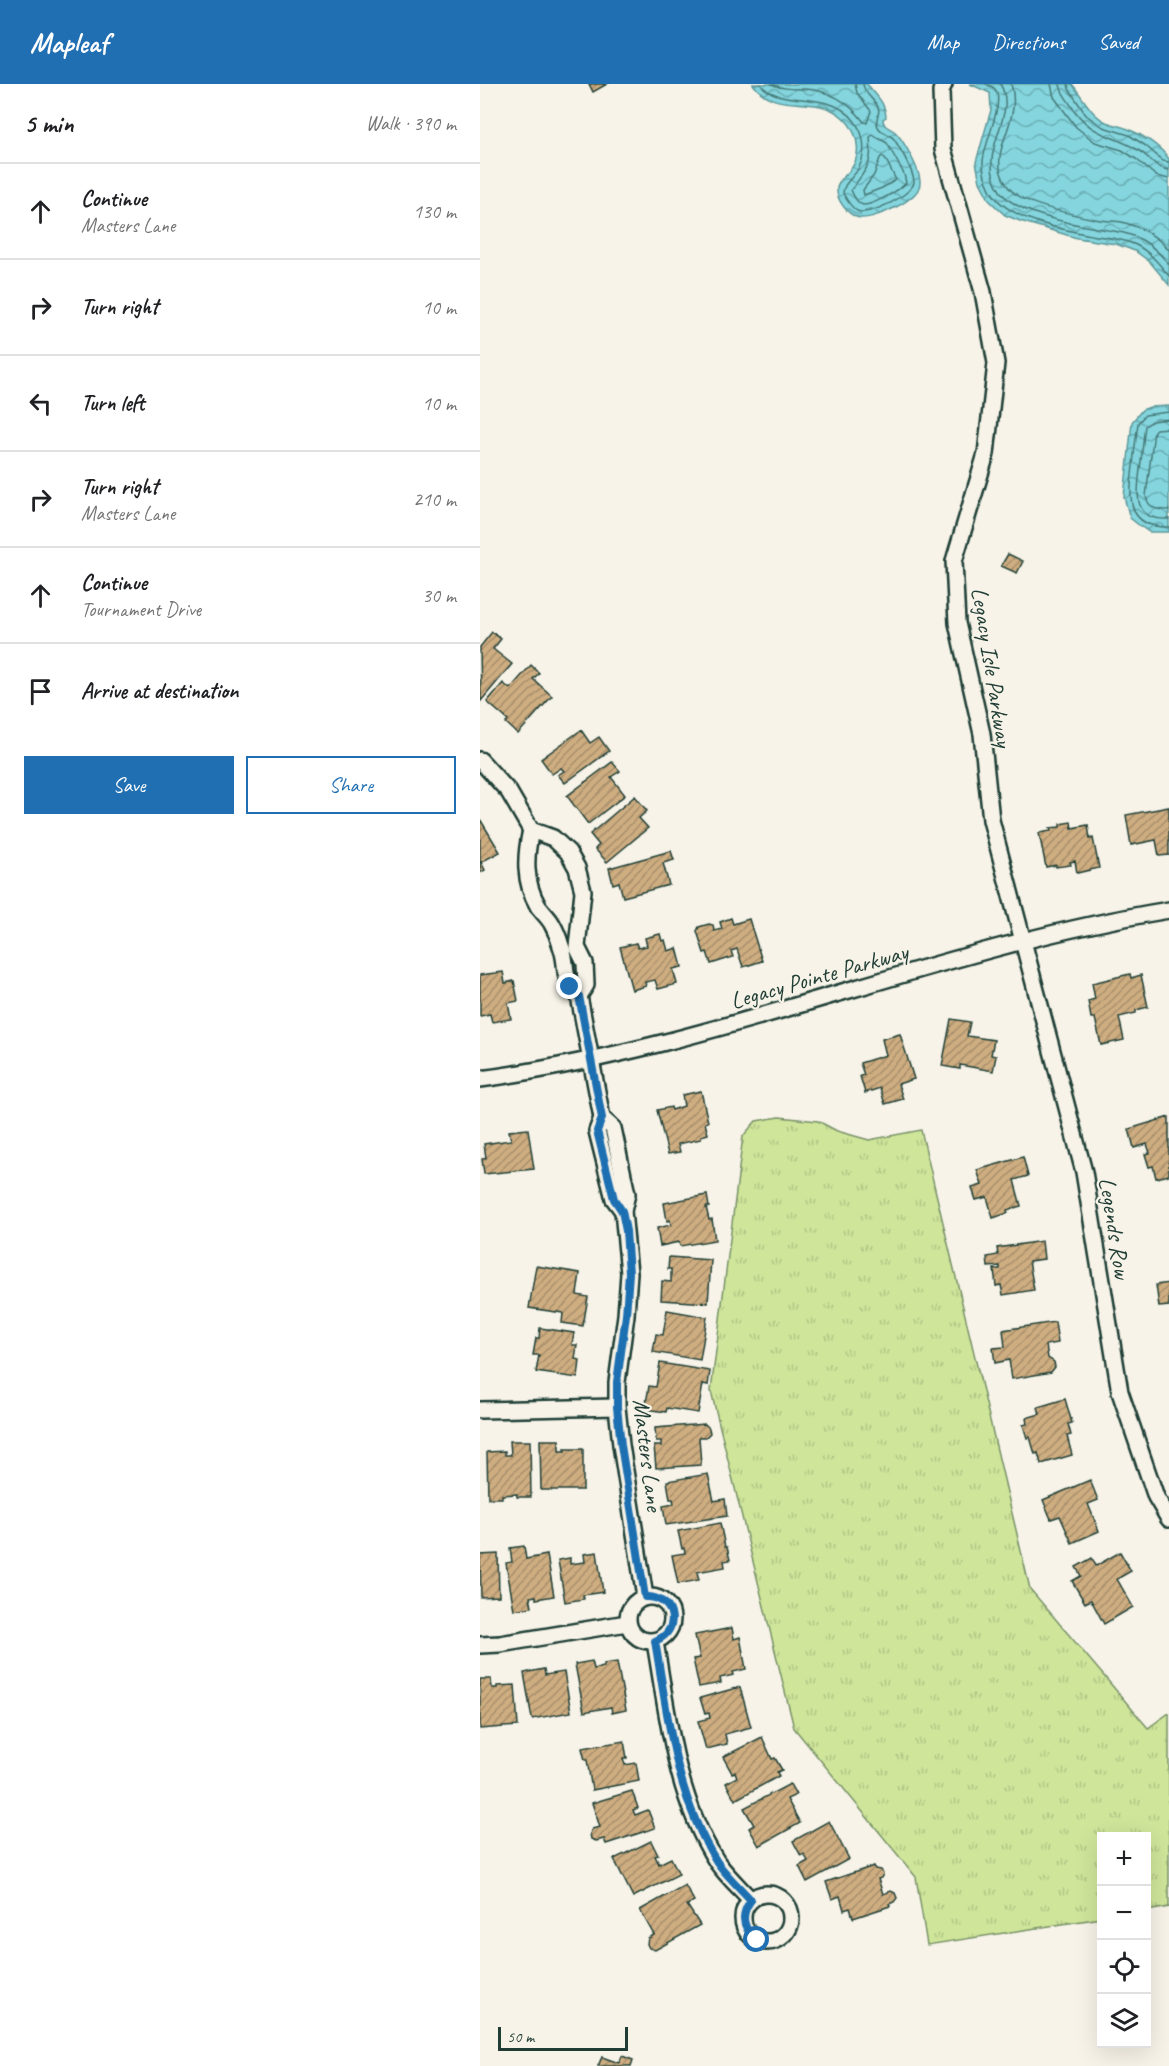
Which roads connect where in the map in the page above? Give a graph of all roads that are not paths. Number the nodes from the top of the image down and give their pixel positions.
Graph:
1 (944, 84) edge
2 (481, 761) edge
3 (531, 830) junction
4 (1169, 910) edge
5 (1024, 942) junction
6 (570, 948) junction
7 (579, 996) junction
8 (591, 1060) junction
9 (480, 1079) edge
10 (617, 1407) junction
11 (480, 1410) edge
12 (1169, 1519) edge
13 (645, 1597) junction
14 (627, 1623) junction
15 (655, 1641) junction
16 (480, 1645) edge
17 (751, 1900) dead end

1 - 5 street, Legacy Isle Parkway
2 - 3 street
3 - 6 street
3 - 6 street
4 - 5 street, Legacy Pointe Parkway
5 - 8 street, Legacy Pointe Parkway
5 - 12 street, Legends Row
6 - 7 street
6 - 7 street
7 - 8 street, Masters Lane
8 - 9 street, Legacy Pointe Parkway
8 - 10 street, Masters Lane
10 - 11 street
10 - 13 street, Masters Lane
13 - 14 street
13 - 15 street
14 - 15 street
14 - 16 street
15 - 17 street

